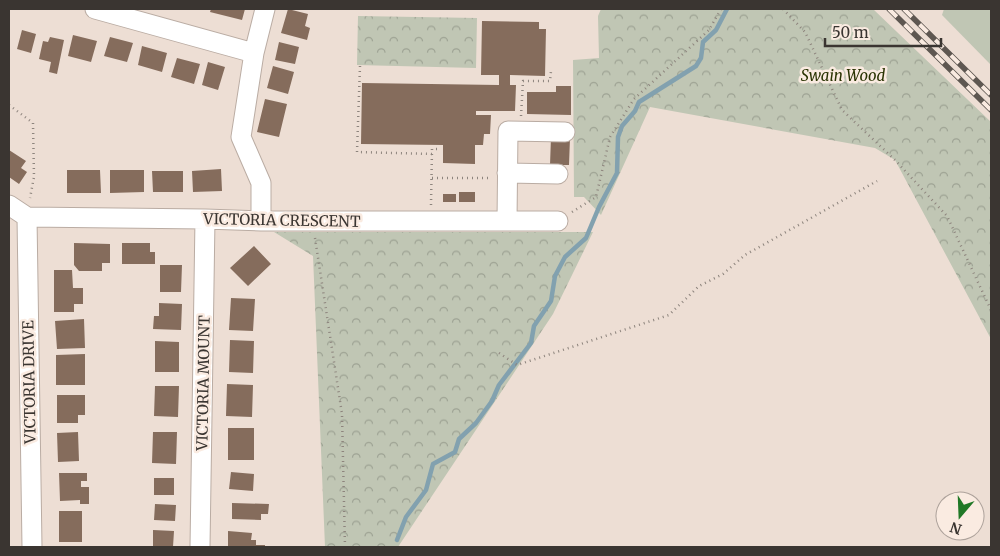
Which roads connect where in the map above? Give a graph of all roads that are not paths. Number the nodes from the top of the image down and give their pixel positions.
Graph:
1 (95, 9) edge
2 (265, 9) edge
3 (254, 53) junction
4 (565, 132) dead end
5 (508, 173) junction
6 (558, 174) dead end
7 (9, 205) edge
8 (27, 217) junction
9 (205, 219) junction
10 (260, 221) junction
11 (507, 221) junction
12 (558, 221) road end
13 (32, 547) edge
14 (200, 547) edge

1 - 3 street
2 - 3 street
3 - 10 street
4 - 5 street
5 - 6 street
5 - 11 street
7 - 8 street
8 - 9 street, VICTORIA CRESCENT
8 - 13 street, VICTORIA DRIVE
9 - 10 street, VICTORIA CRESCENT
9 - 14 street, VICTORIA MOUNT
10 - 11 street, VICTORIA CRESCENT
11 - 12 street, VICTORIA CRESCENT

